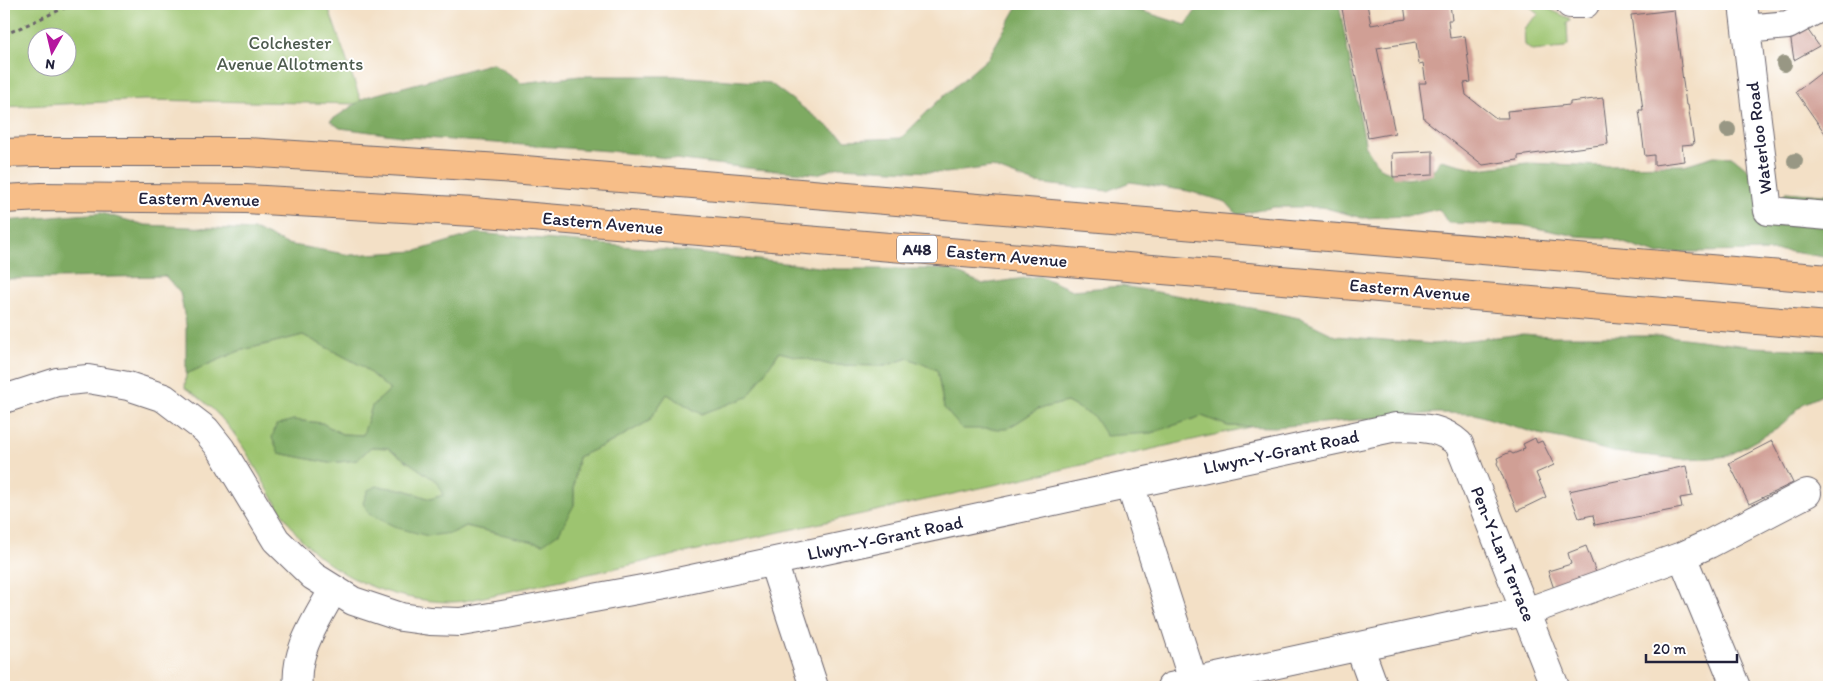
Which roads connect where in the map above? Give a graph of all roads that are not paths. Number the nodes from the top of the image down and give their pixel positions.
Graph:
1 (1570, 4) edge
2 (1585, 4) edge
3 (1827, 4) edge
4 (1745, 16) edge
5 (4, 154) edge
6 (4, 199) edge
7 (1829, 216) edge
8 (1829, 280) edge
9 (1829, 326) edge
10 (4, 399) edge
11 (1439, 431) joint
12 (1130, 484) junction
13 (1807, 493) dead end
14 (1682, 556) junction
15 (773, 562) junction
16 (333, 590) junction
17 (1526, 612) junction
18 (1358, 646) junction
19 (1186, 686) edge
20 (298, 687) edge
21 (814, 687) edge
22 (1374, 687) edge
23 (1555, 687) edge
24 (1736, 687) edge

1 - 2 street
3 - 4 street
4 - 7 street, Waterloo Road
5 - 8 highway
6 - 9 highway, Eastern Avenue / A48
10 - 16 street, Llwyn-Y-Grant Road
11 - 12 street, Llwyn-Y-Grant Road
11 - 17 street, Pen-Y-Lan Terrace
12 - 15 street, Llwyn-Y-Grant Road
12 - 19 street
13 - 14 street
14 - 17 street
14 - 24 street
15 - 16 street, Llwyn-Y-Grant Road
15 - 21 street
16 - 20 street
17 - 18 street
17 - 23 street, Pen-Y-Lan Terrace
18 - 19 street
18 - 22 street

